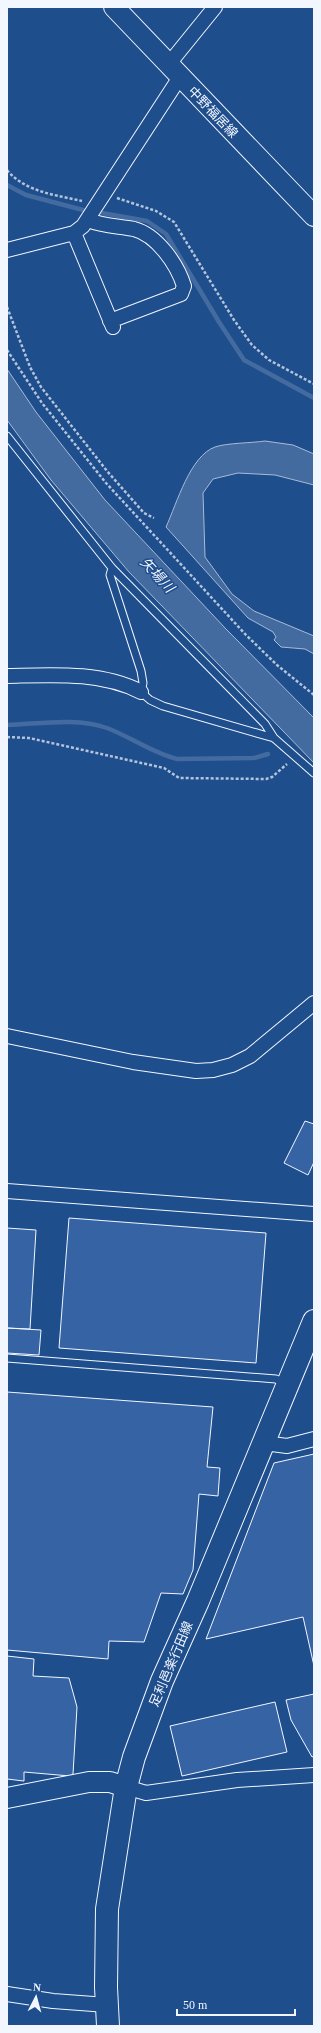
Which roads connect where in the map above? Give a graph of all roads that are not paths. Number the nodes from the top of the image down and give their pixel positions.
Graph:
1 (114, 7) edge
2 (215, 7) edge
3 (174, 71) junction
4 (314, 216) edge
5 (88, 220) junction
6 (74, 234) junction
7 (7, 250) edge
8 (7, 436) edge
9 (112, 568) junction
10 (7, 676) edge
11 (141, 692) junction
12 (274, 738) junction
13 (314, 773) edge
14 (314, 1003) edge
15 (7, 1036) edge
16 (7, 1191) edge
17 (314, 1214) edge
18 (314, 1321) edge
19 (7, 1358) edge
20 (288, 1385) junction
21 (314, 1439) edge
22 (264, 1443) junction
23 (314, 1777) edge
24 (126, 1787) junction
25 (7, 1798) edge
26 (7, 1994) edge
27 (107, 2004) junction
28 (108, 2026) edge

1 - 3 main road, 中野福居線
2 - 3 street
3 - 4 main road, 中野福居線
3 - 5 street
5 - 6 street
5 - 6 street
6 - 7 street
8 - 9 lane
9 - 11 lane
9 - 12 lane
10 - 11 street
11 - 12 lane
12 - 13 lane
14 - 15 street
16 - 17 street
18 - 20 main road, 足利邑楽行田線
19 - 20 lane
20 - 22 main road, 足利邑楽行田線
21 - 22 street
22 - 24 main road, 足利邑楽行田線
23 - 24 street
24 - 25 main road
24 - 27 main road, 足利邑楽行田線
26 - 27 street
27 - 28 main road, 足利邑楽行田線

